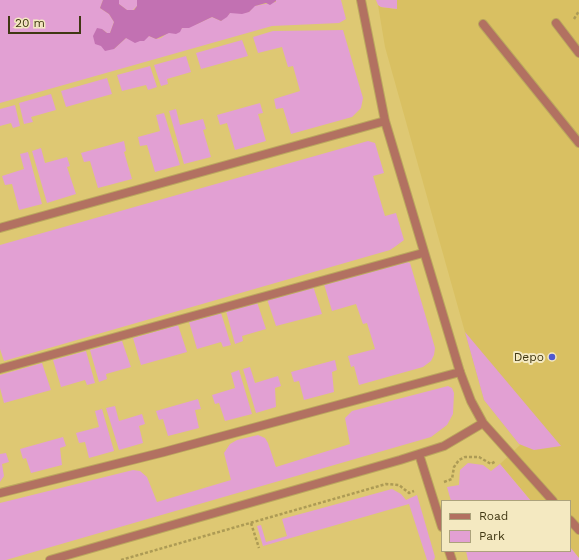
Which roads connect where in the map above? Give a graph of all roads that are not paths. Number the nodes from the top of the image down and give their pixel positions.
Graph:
1 (361, 0) edge
2 (556, 23) dead end
3 (483, 24) dead end
4 (579, 53) edge
5 (385, 121) junction
6 (579, 143) edge
7 (0, 228) edge
8 (423, 253) junction
9 (0, 368) edge
10 (460, 372) junction
11 (483, 423) junction
12 (419, 454) junction
13 (0, 493) edge
14 (552, 500) edge
15 (571, 521) edge
16 (441, 524) edge
17 (579, 530) edge
18 (50, 560) edge

1 - 5 street
2 - 4 street
3 - 6 street
5 - 7 street
5 - 8 street
8 - 9 street
8 - 10 street
10 - 11 street
10 - 13 street
11 - 12 street
11 - 14 street
12 - 16 street
12 - 18 street
15 - 17 street

